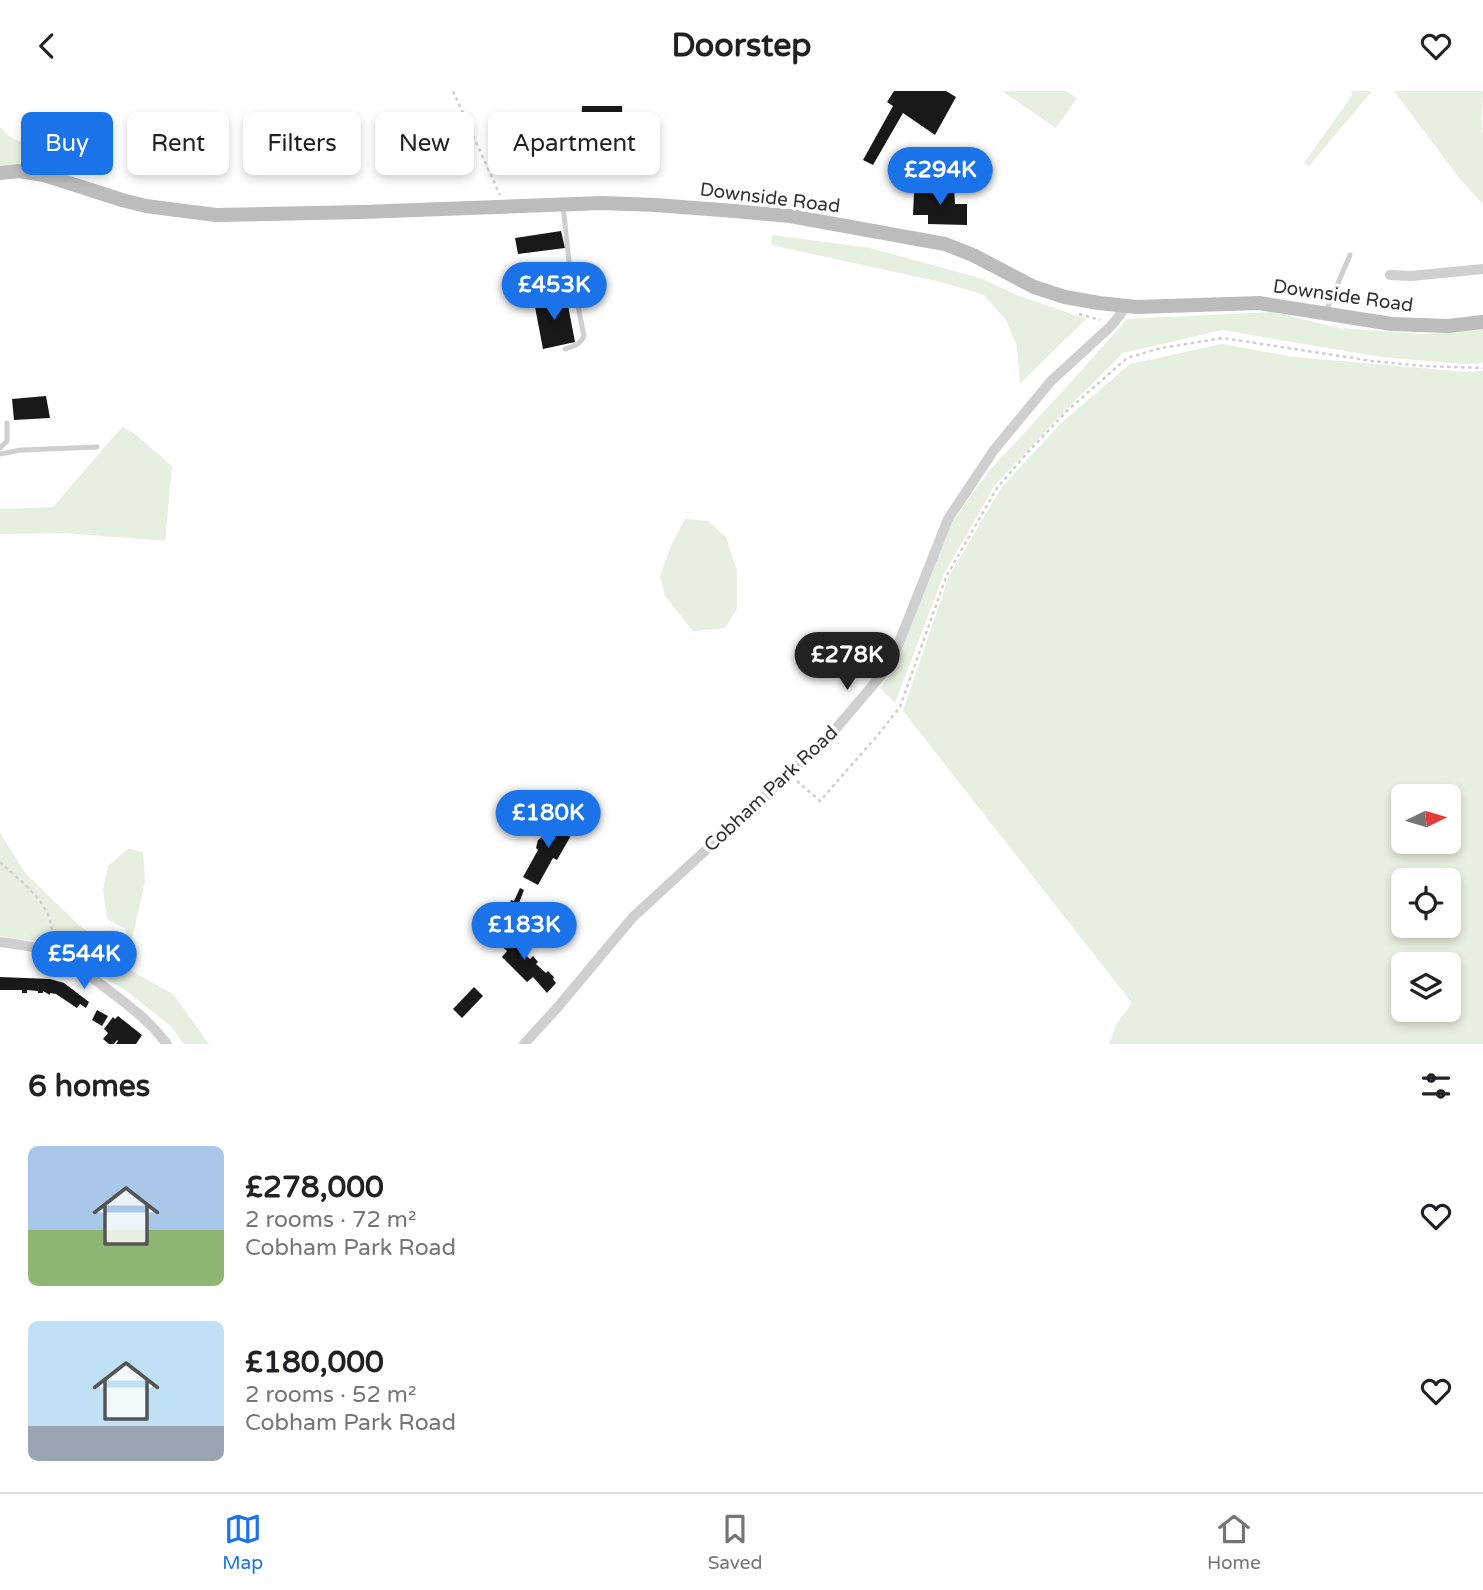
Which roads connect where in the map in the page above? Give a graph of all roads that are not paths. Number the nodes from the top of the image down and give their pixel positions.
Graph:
1 (0, 173) edge
2 (563, 205) junction
3 (1350, 255) dead end
4 (1483, 269) edge
5 (1390, 275) dead end
6 (1125, 307) junction
7 (1325, 314) junction
8 (1483, 322) edge
9 (565, 349) dead end
10 (8, 422) dead end
11 (97, 447) dead end
12 (0, 448) edge
13 (0, 454) edge
14 (0, 942) edge
15 (167, 1044) edge
16 (524, 1044) edge

1 - 2 street, Downside Road
2 - 6 street, Downside Road
2 - 9 lane
3 - 7 lane
4 - 5 street
6 - 7 street, Downside Road
6 - 16 street, Cobham Park Road
7 - 8 street, Downside Road
10 - 12 lane
11 - 13 lane
14 - 15 street

